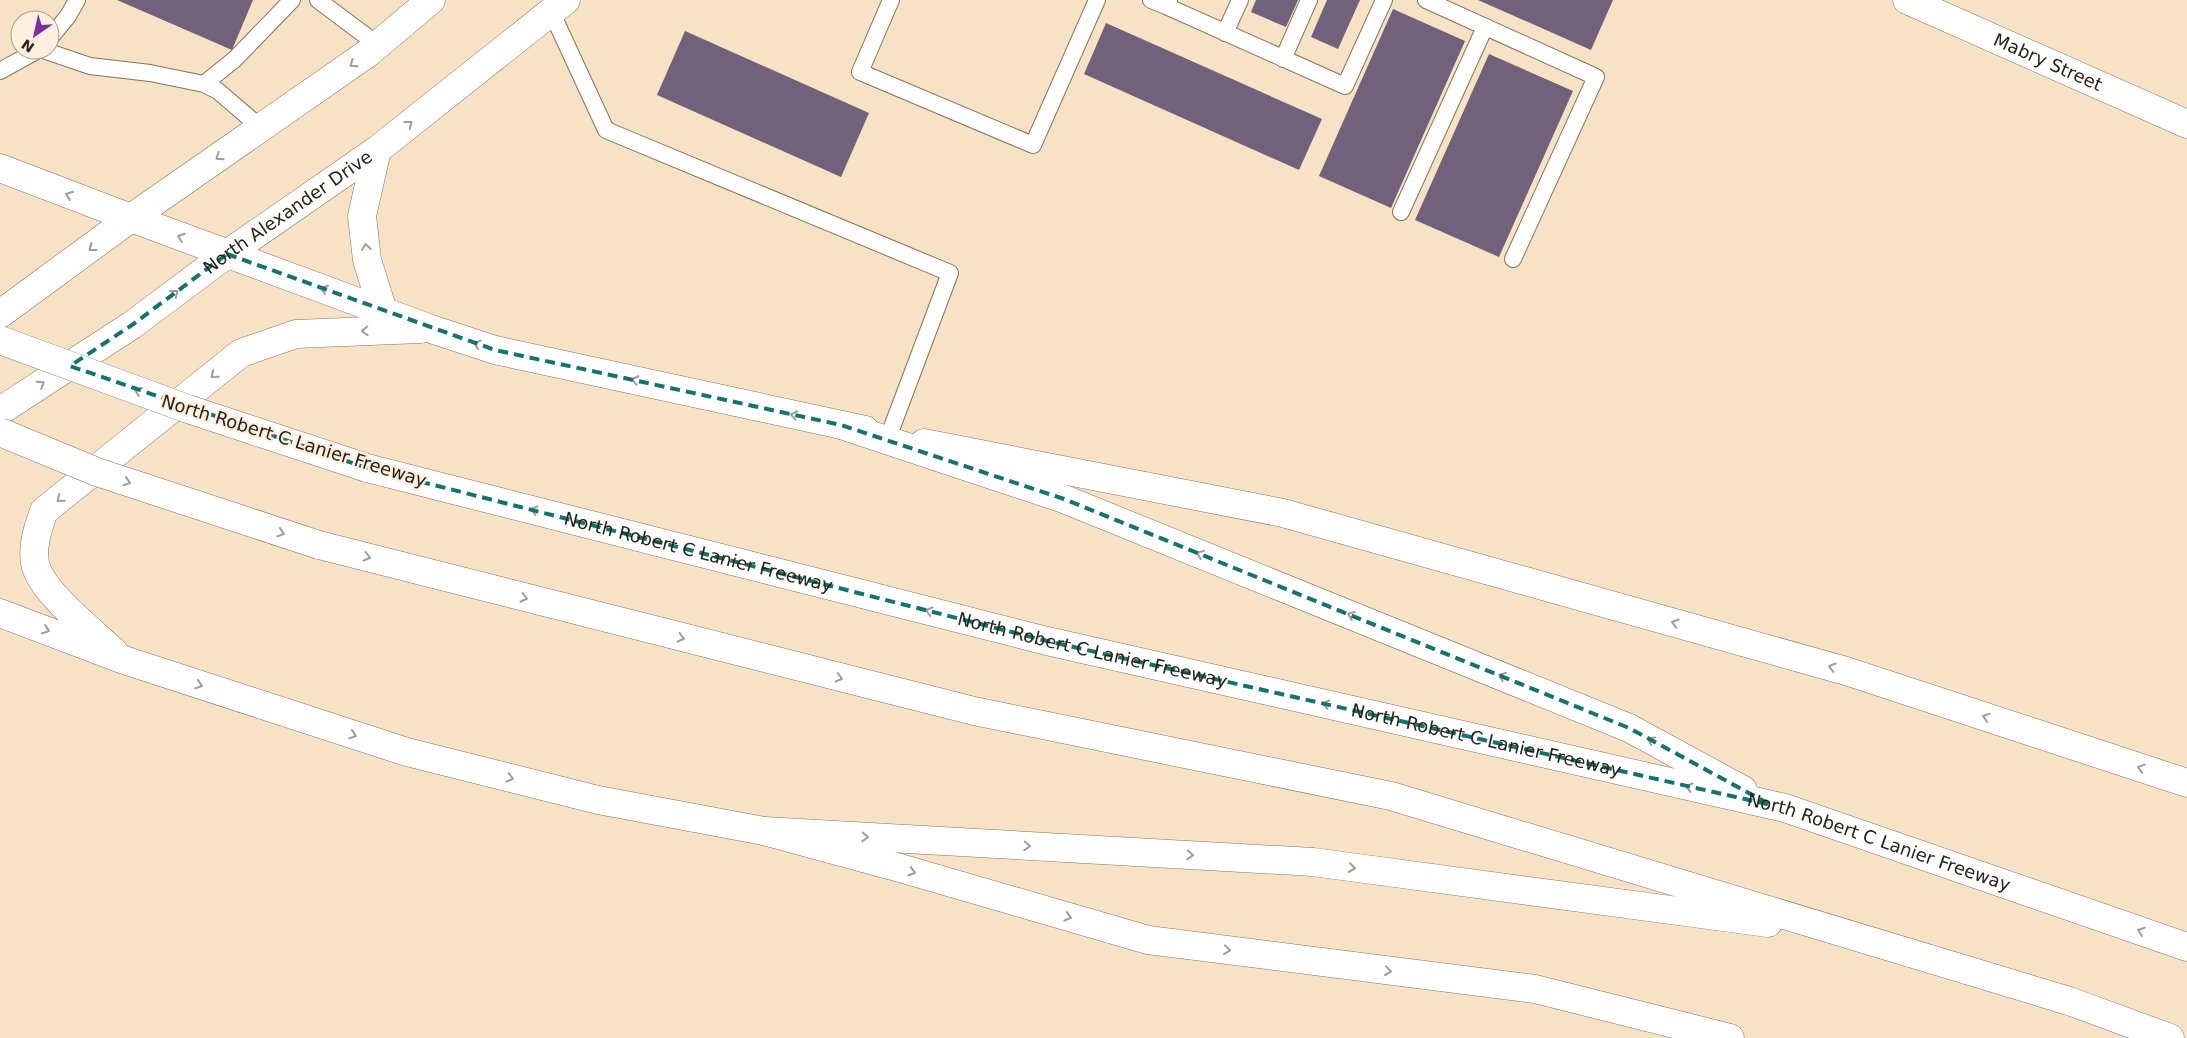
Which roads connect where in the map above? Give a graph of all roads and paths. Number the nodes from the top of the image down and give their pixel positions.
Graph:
1 (77, 0) edge
2 (292, 0) edge
3 (318, 0) edge
4 (431, 0) edge
5 (891, 0) edge
6 (1097, 0) edge
7 (1240, 0) edge
8 (1309, 0) edge
9 (1384, 0) edge
10 (1426, 0) edge
11 (1908, 0) edge
12 (1162, 2) edge
13 (559, 6) edge
14 (60, 26) edge
15 (1485, 27) junction
16 (1226, 33) junction
17 (378, 44) junction
18 (60, 56) edge
19 (1283, 59) junction
20 (20, 60) edge
21 (0, 71) edge
22 (204, 84) junction
23 (2187, 124) edge
24 (261, 128) junction
25 (376, 150) junction
26 (0, 168) edge
27 (1401, 212) dead end
28 (131, 218) junction
29 (227, 254) junction
30 (1513, 259) dead end
31 (383, 311) junction
32 (0, 314) edge
33 (431, 329) junction
34 (0, 340) edge
35 (0, 411) edge
36 (842, 425) junction
37 (0, 432) edge
38 (889, 435) junction
39 (0, 613) edge
40 (121, 659) junction
41 (2187, 783) edge
42 (1771, 805) junction
43 (764, 831) junction
44 (1852, 935) junction
45 (2187, 947) edge
46 (1730, 1038) edge
47 (2170, 1038) edge

1 - 14 lane
2 - 22 lane
3 - 17 lane
4 - 17 main road
5 - 6 lane
7 - 16 lane
8 - 19 lane
9 - 19 lane
10 - 15 lane
11 - 23 main road, Mabry Street
12 - 16 lane
25 -> 13 main road, North Alexander Drive
13 - 38 lane
15 - 27 lane
15 - 30 lane
16 - 19 lane
17 -> 24 main road
18 - 22 lane
20 - 21 lane
22 - 24 lane
24 -> 28 main road
25 - 29 main road, North Alexander Drive
31 -> 25 main road
28 -> 26 main road
29 -> 28 main road
28 -> 32 main road
31 -> 29 main road
35 -> 29 main road, North Alexander Drive
31 - 33 main road
36 -> 33 main road
33 -> 40 main road
42 -> 34 main road, North Robert C Lanier Freeway, bridge
36 - 38 main road
42 -> 36 main road
37 -> 44 main road, bridge
41 -> 38 main road
39 -> 40 main road
40 -> 43 main road
45 -> 42 main road, North Robert C Lanier Freeway
43 -> 44 main road
43 -> 46 main road
44 - 47 main road

